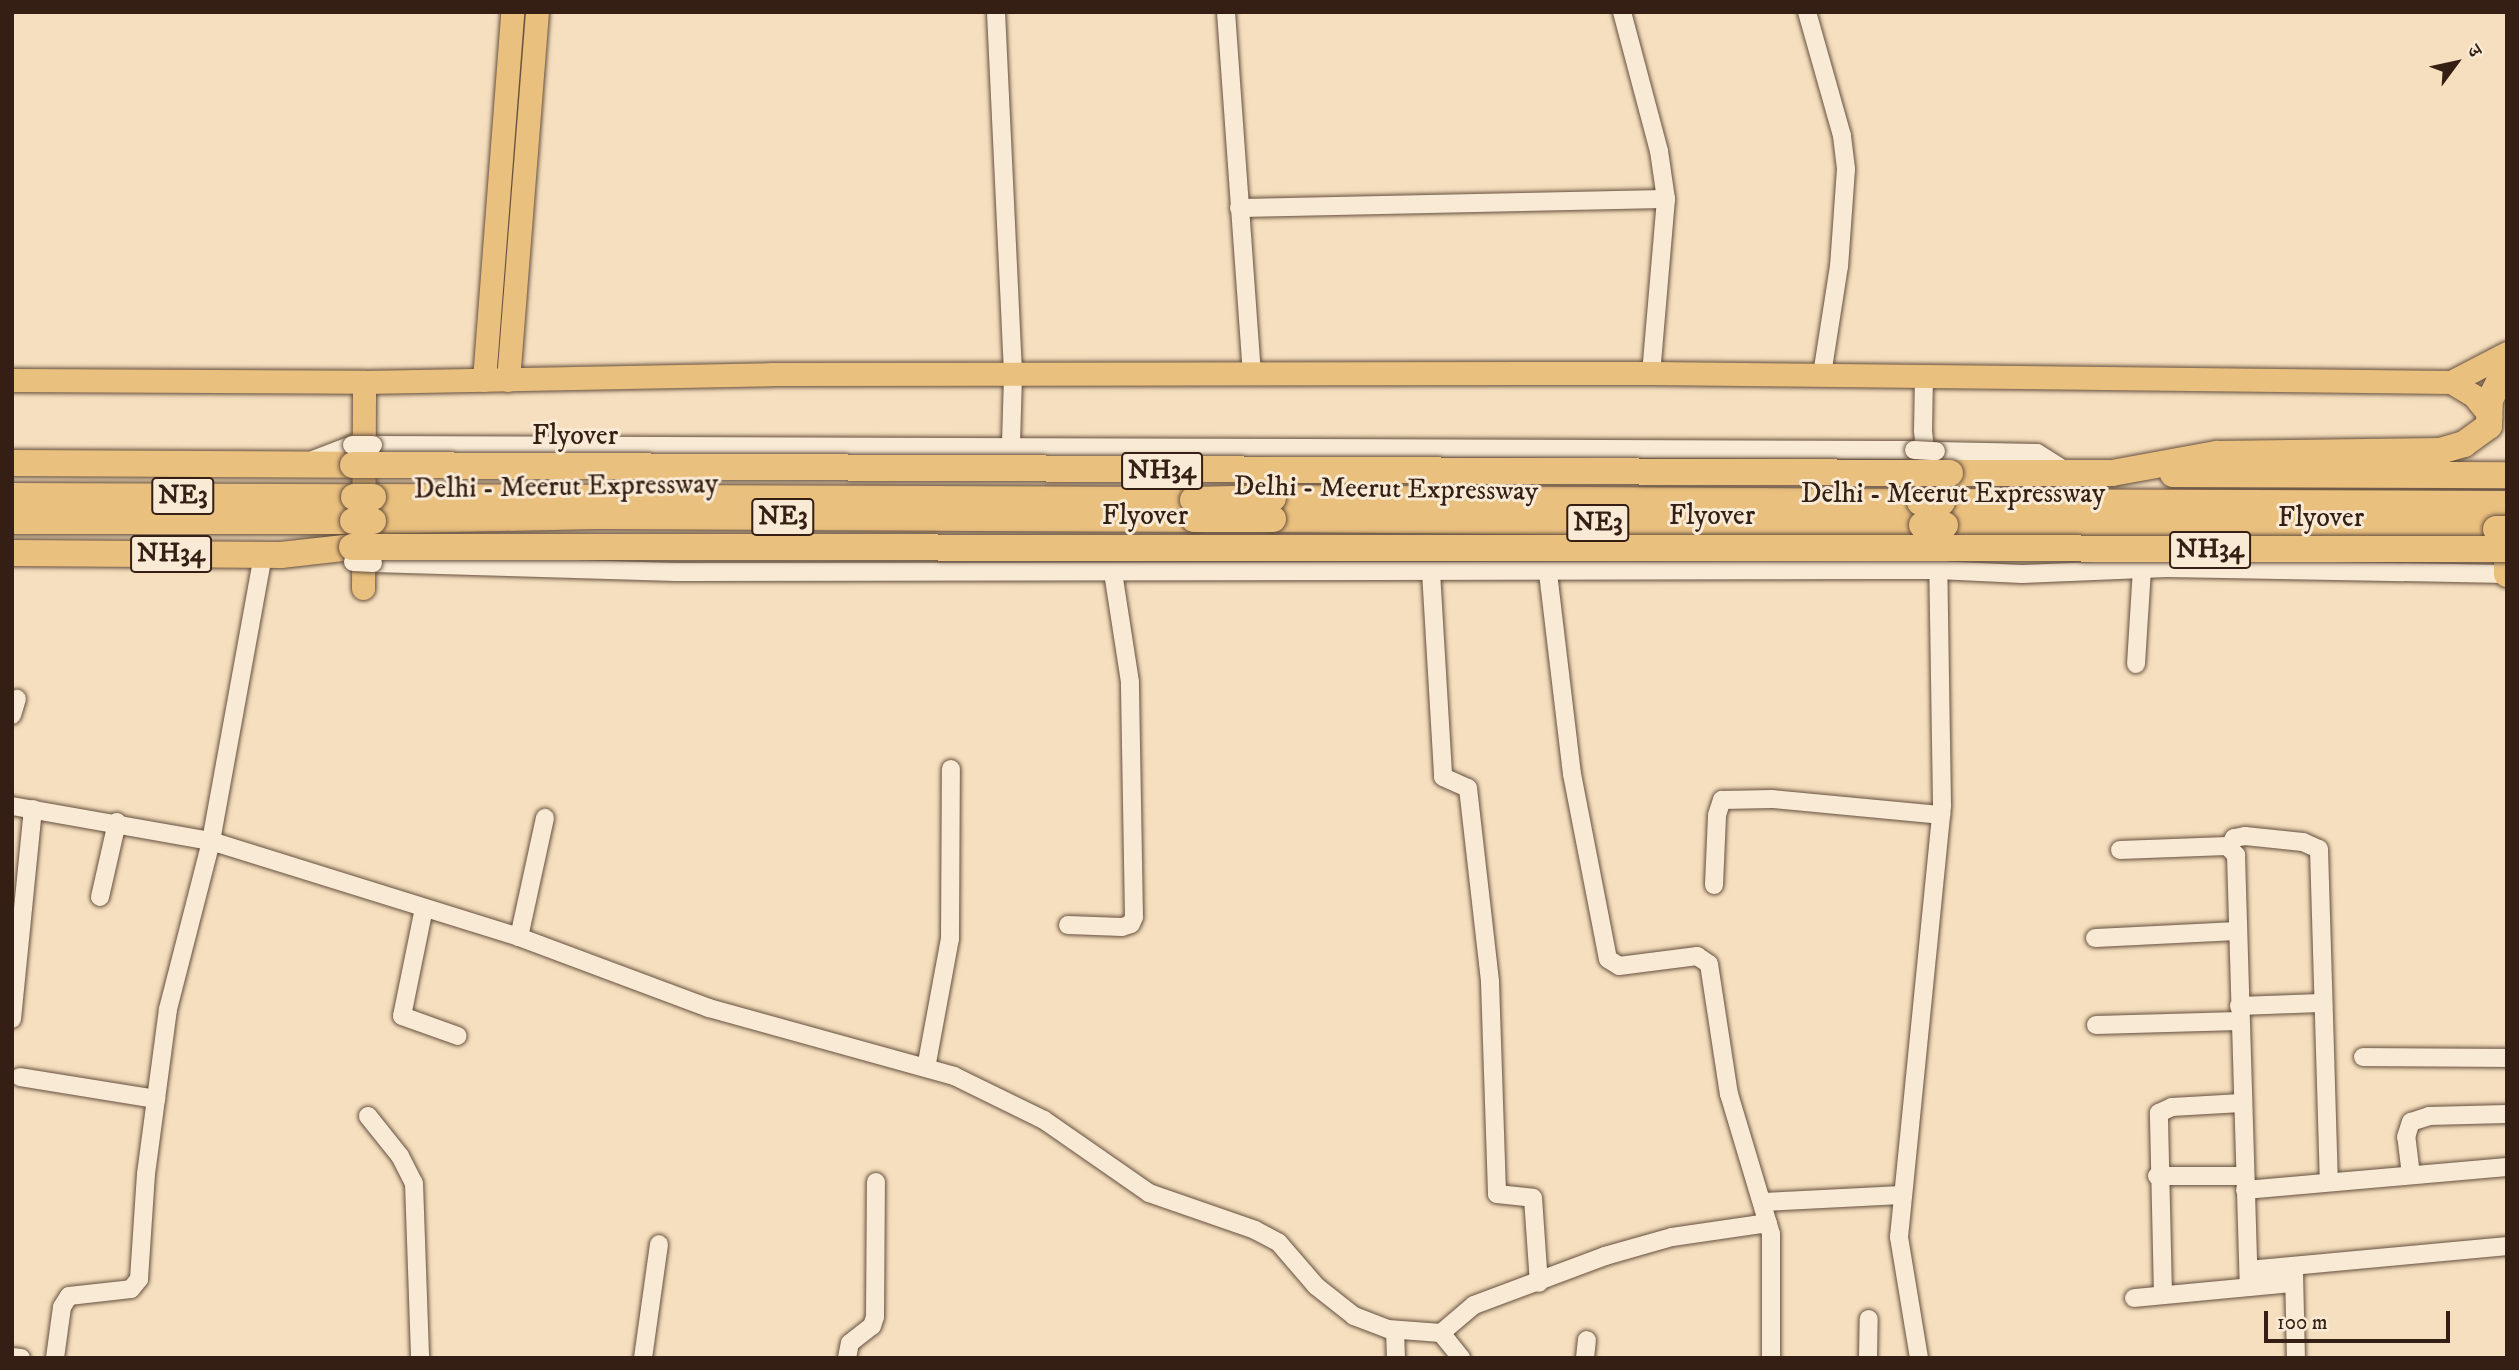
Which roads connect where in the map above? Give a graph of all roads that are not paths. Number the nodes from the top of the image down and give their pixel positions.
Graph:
1 (512, 12) edge
2 (537, 12) edge
3 (996, 12) edge
4 (1226, 12) edge
5 (1622, 12) edge
6 (1807, 12) edge
7 (1667, 199) junction
8 (1239, 208) junction
9 (2507, 353) edge
10 (2507, 365) edge
11 (1651, 373) junction
12 (1252, 375) junction
13 (1924, 375) junction
14 (1013, 376) junction
15 (1822, 376) junction
16 (12, 380) edge
17 (484, 380) junction
18 (508, 380) junction
19 (364, 382) junction
20 (2451, 382) junction
21 (2489, 421) junction
22 (1011, 445) junction
23 (1212, 446) junction
24 (1251, 446) junction
25 (353, 455) junction
26 (1943, 462) junction
27 (12, 463) edge
28 (2112, 473) junction
29 (2507, 475) edge
30 (12, 496) edge
31 (363, 509) junction
32 (12, 522) edge
33 (2503, 522) edge
34 (344, 552) junction
35 (12, 553) edge
36 (263, 555) junction
37 (2142, 569) junction
38 (1938, 570) junction
39 (1114, 572) junction
40 (1250, 572) junction
41 (1431, 572) junction
42 (1213, 573) junction
43 (1548, 573) junction
44 (2507, 574) edge
45 (363, 588) dead end
46 (2136, 664) dead end
47 (951, 769) dead end
48 (12, 806) edge
49 (33, 809) junction
50 (1941, 814) junction
51 (545, 818) dead end
52 (117, 822) junction
53 (211, 841) junction
54 (2230, 846) junction
55 (2120, 850) dead end
56 (1714, 885) dead end
57 (100, 897) dead end
58 (424, 908) junction
59 (1068, 925) dead end
60 (2238, 931) junction
61 (519, 937) junction
62 (2095, 939) dead end
63 (2321, 1003) junction
64 (2239, 1014) junction
65 (12, 1019) edge
66 (2096, 1025) dead end
67 (458, 1036) dead end
68 (2363, 1057) dead end
69 (2507, 1059) edge
70 (926, 1068) junction
71 (20, 1077) dead end
72 (156, 1099) junction
73 (2241, 1104) junction
74 (2507, 1114) edge
75 (368, 1116) dead end
76 (2507, 1167) edge
77 (2411, 1175) junction
78 (2157, 1176) junction
79 (2329, 1181) junction
80 (876, 1182) dead end
81 (2244, 1183) junction
82 (1902, 1195) junction
83 (1763, 1202) junction
84 (1768, 1223) junction
85 (659, 1244) dead end
86 (2507, 1246) edge
87 (2293, 1276) junction
88 (2249, 1279) junction
89 (1539, 1283) junction
90 (2163, 1295) junction
91 (2134, 1298) dead end
92 (1869, 1319) dead end
93 (1395, 1330) junction
94 (1441, 1333) junction
95 (12, 1357) edge
96 (21, 1358) edge
97 (55, 1358) edge
98 (420, 1358) edge
99 (643, 1358) edge
100 (847, 1358) edge
101 (1396, 1358) edge
102 (1461, 1358) edge
103 (1771, 1358) edge
104 (1868, 1358) edge
105 (1919, 1358) edge
106 (2296, 1358) edge

1 - 17 main road
2 - 18 main road
3 - 14 street
4 - 8 street
5 - 7 street
6 - 15 street
7 - 8 street
7 - 11 street
8 - 12 street
9 - 20 main road
10 - 21 highway
11 - 12 main road
11 - 15 main road
12 - 14 main road
13 - 15 main road
13 - 20 main road
13 - 38 street
14 - 18 main road
14 - 22 street
16 - 19 main road
17 - 18 main road
17 - 19 main road
19 - 45 main road
20 - 21 main road
21 - 28 highway, NH34
22 - 23 street
22 - 25 street, bridge
23 - 24 street
23 - 42 street
24 - 26 street, bridge
24 - 40 street
25 - 26 highway, Flyover / NH34, bridge
25 - 27 highway, Flyover / NH34
26 - 28 highway, Flyover / NH34
28 - 29 highway, Flyover / NH34
30 - 31 highway, Delhi - Meerut Expressway / NE3
31 - 32 highway, Delhi - Meerut Expressway / NE3
31 - 33 highway, Delhi - Meerut Expressway / NE3, bridge
33 - 34 highway, Flyover / NH34, bridge
33 - 44 highway
34 - 36 highway, NH34
34 - 39 street, bridge
35 - 36 highway, NH34
36 - 53 street
37 - 38 street
37 - 44 street
37 - 46 street
38 - 43 street
38 - 50 street
39 - 42 street
39 - 59 street
40 - 41 street
40 - 42 street
41 - 43 street
41 - 89 street
43 - 83 street
47 - 70 street
48 - 49 street
49 - 52 street
49 - 65 street
50 - 56 street
50 - 82 street
51 - 61 street
52 - 53 street
52 - 57 street
53 - 58 street
53 - 72 street
54 - 55 street
54 - 60 street
54 - 63 street
58 - 61 street
58 - 67 street
60 - 62 street
60 - 64 street
61 - 70 street
63 - 64 street
63 - 79 street
64 - 66 street
64 - 73 street
68 - 69 street
70 - 93 street
71 - 72 street
72 - 97 street
73 - 78 street
73 - 81 street
74 - 77 street
75 - 98 street
76 - 77 street
77 - 79 street
78 - 81 street
78 - 90 street
79 - 81 street
80 - 100 street
81 - 88 street
82 - 83 street
82 - 105 street
83 - 84 street
84 - 89 street
84 - 103 street
85 - 99 street
86 - 87 street
87 - 88 street
87 - 106 street
88 - 90 street
89 - 94 street
90 - 91 street
92 - 104 street
93 - 94 street
93 - 101 street
94 - 102 street
95 - 96 street

